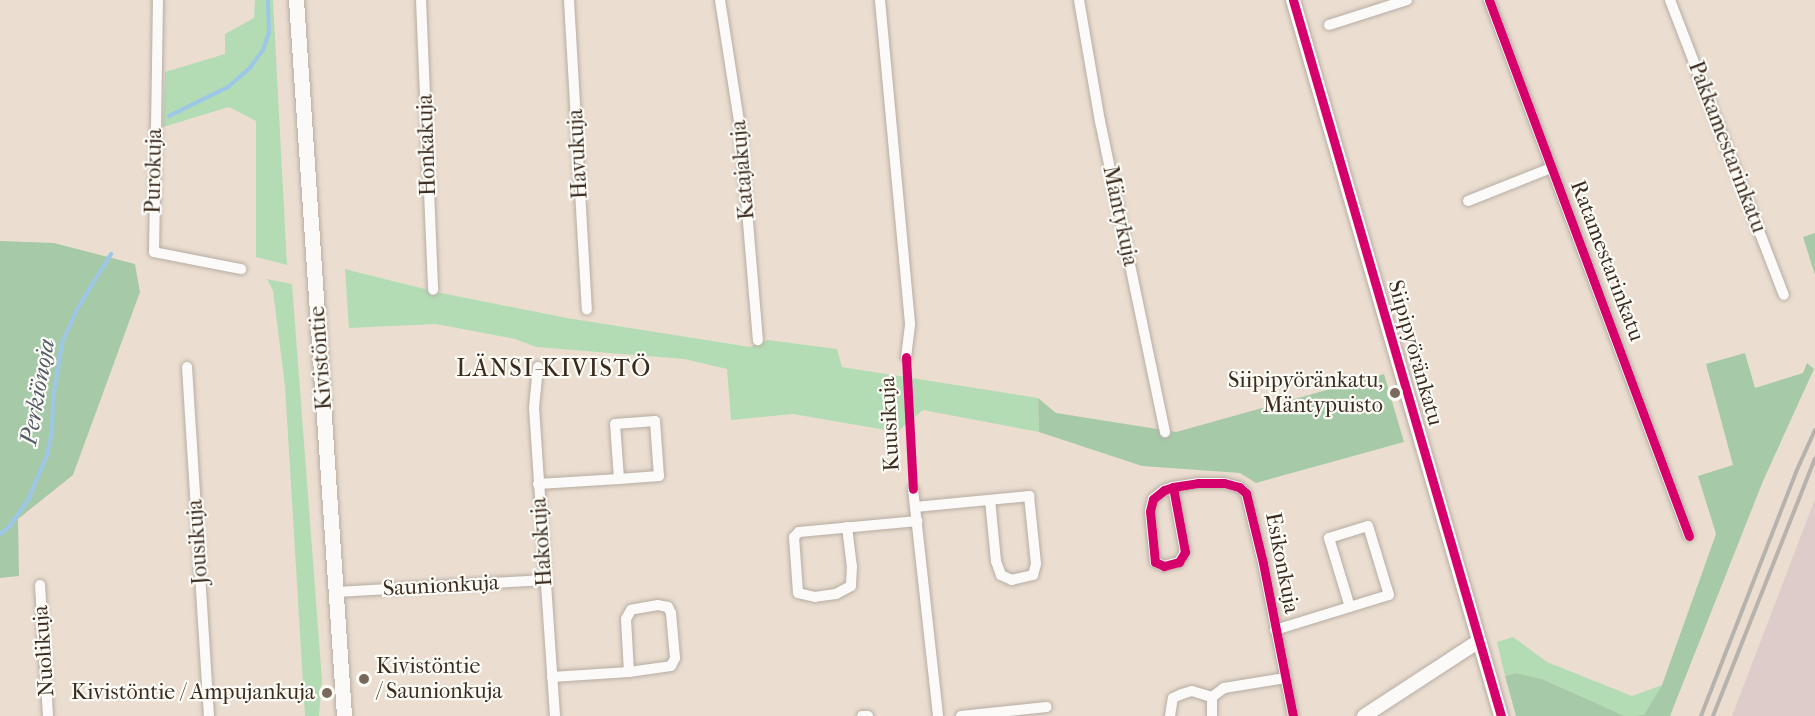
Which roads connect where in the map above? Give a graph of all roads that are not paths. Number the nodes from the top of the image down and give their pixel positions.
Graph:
1 (158, 0) edge
2 (296, 0) edge
3 (421, 0) edge
4 (569, 0) edge
5 (720, 0) edge
6 (880, 0) edge
7 (1078, 0) edge
8 (1293, 0) edge
9 (1407, 0) edge
10 (1489, 0) edge
11 (1670, 0) edge
12 (1329, 25) dead end
13 (1551, 168) junction
14 (1468, 201) dead end
15 (241, 269) dead end
16 (433, 290) dead end
17 (1784, 294) dead end
18 (587, 309) dead end
19 (758, 340) dead end
20 (906, 357) dead end
21 (187, 367) dead end
22 (538, 367) dead end
23 (1165, 432) dead end
24 (619, 479) junction
25 (538, 484) junction
26 (1173, 487) junction
27 (914, 489) dead end
28 (990, 500) junction
29 (915, 507) junction
30 (917, 521) junction
31 (847, 527) junction
32 (1689, 536) dead end
33 (545, 580) junction
34 (40, 585) dead end
35 (337, 592) junction
36 (1350, 607) junction
37 (1275, 630) junction
38 (1479, 641) junction
39 (629, 672) junction
40 (552, 676) junction
41 (1285, 678) junction
42 (1212, 697) junction
43 (1047, 707) dead end
44 (48, 716) edge
45 (209, 716) edge
46 (344, 716) edge
47 (555, 716) edge
48 (862, 716) edge
49 (868, 716) edge
50 (938, 716) edge
51 (961, 716) edge
52 (1170, 716) edge
53 (1212, 716) edge
54 (1293, 716) edge
55 (1364, 716) edge
56 (1501, 716) edge

1 - 15 street, Purokuja
2 - 35 main road, Kivistöntie
3 - 16 street, Honkakuja
4 - 18 street, Havukuja
5 - 19 street, Katajakuja
6 - 20 street, Kuusikuja
7 - 23 street, Mäntykuja
8 - 38 street, Siipipyöränkatu
9 - 12 street
10 - 13 street, Ratamestarinkatu
11 - 17 street, Pakkamestarinkatu
13 - 14 street
13 - 32 street, Ratamestarinkatu
21 - 45 street, Jousikuja
22 - 25 street, Hakokuja
24 - 24 street
24 - 25 street
25 - 33 street, Hakokuja
26 - 26 street
26 - 37 street, Esikonkuja
27 - 29 street, Kuusikuja
28 - 28 street
28 - 29 street
29 - 30 street, Kuusikuja
30 - 31 street
30 - 50 street, Kuusikuja
31 - 31 street
33 - 35 street, Saunionkuja
33 - 40 street, Hakokuja
34 - 44 street, Nuolikuja
35 - 46 main road, Kivistöntie
36 - 36 street
36 - 37 street
37 - 41 street, Esikonkuja
38 - 55 street
38 - 56 street, Siipipyöränkatu
39 - 39 street
39 - 40 street
40 - 47 street, Hakokuja
41 - 42 street
41 - 54 street, Esikonkuja
42 - 52 street
42 - 53 street
43 - 51 street
48 - 49 street

